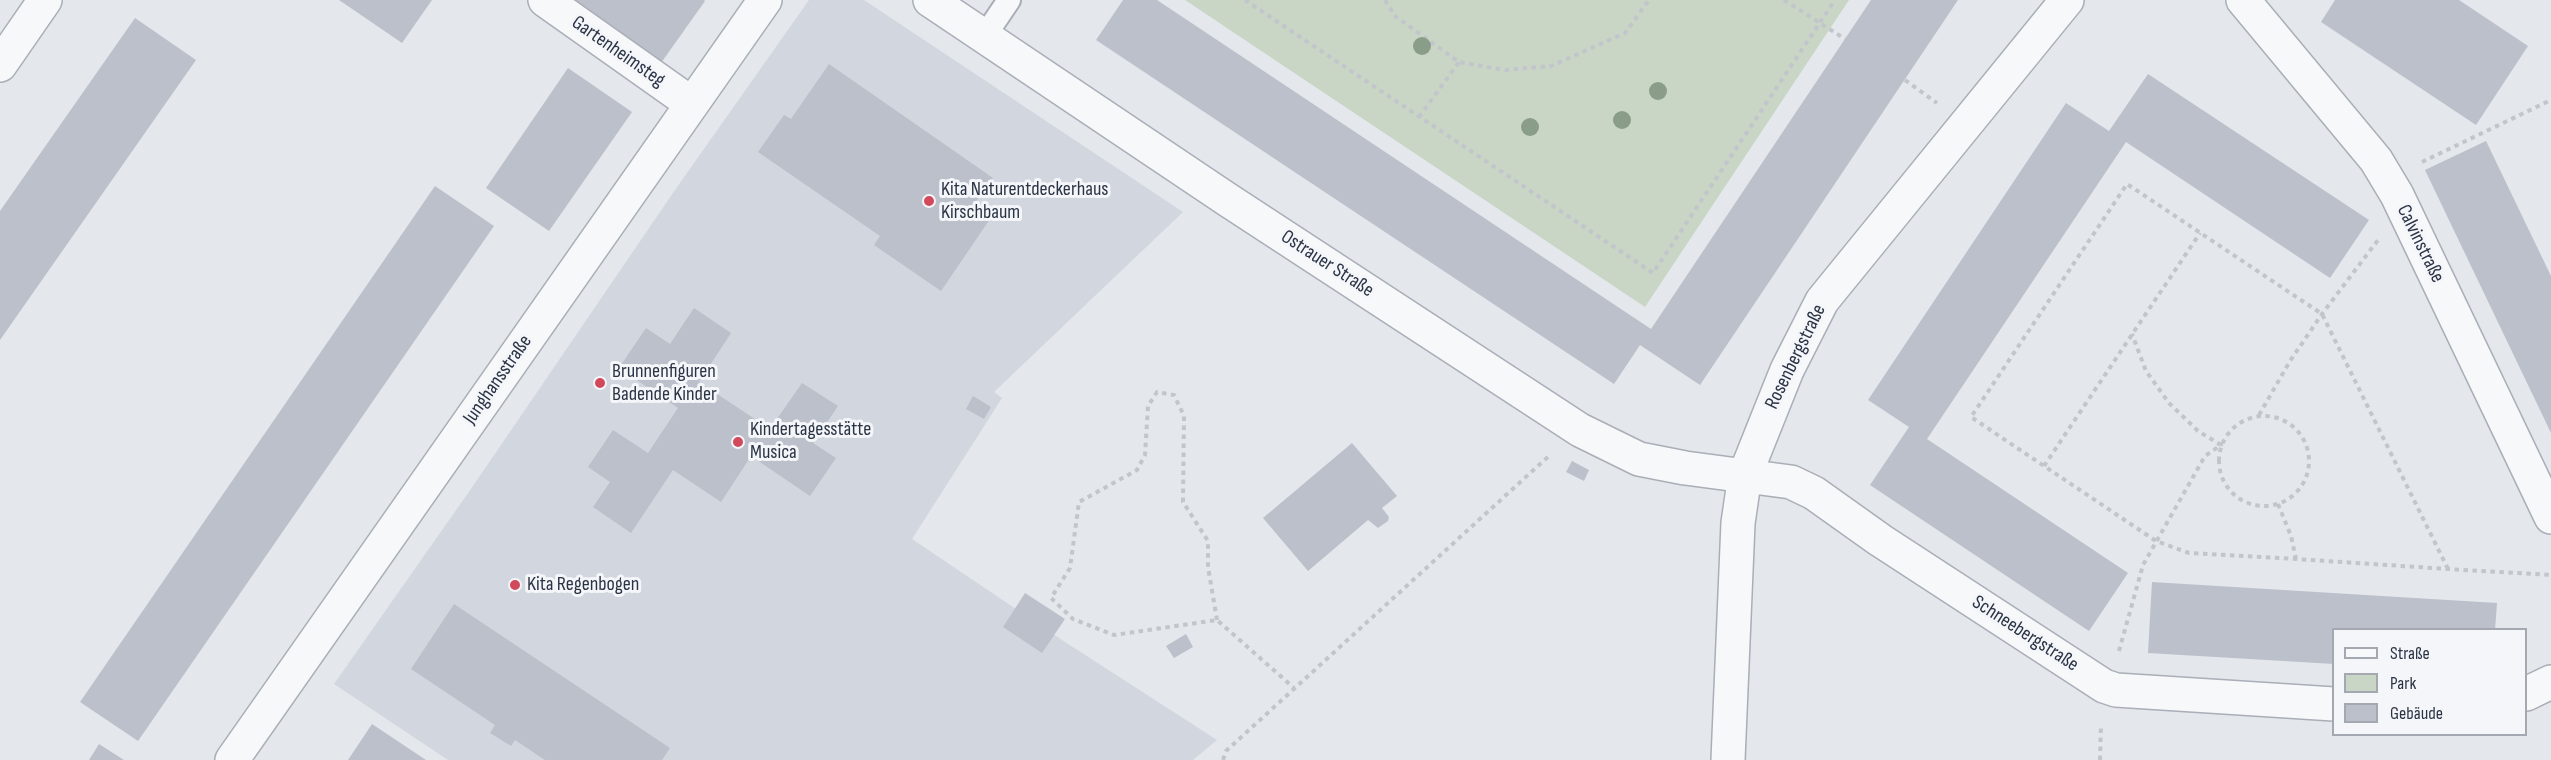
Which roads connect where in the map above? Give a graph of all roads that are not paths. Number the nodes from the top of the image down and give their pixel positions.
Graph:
1 (45, 0) edge
2 (545, 0) edge
3 (765, 0) edge
4 (930, 0) edge
5 (1009, 0) edge
6 (2067, 0) edge
7 (2243, 0) edge
8 (984, 37) junction
9 (0, 65) edge
10 (692, 104) junction
11 (1745, 475) junction
12 (2551, 517) edge
13 (2551, 682) edge
14 (2527, 694) edge
15 (2332, 704) edge
16 (232, 760) edge
17 (1728, 760) edge

1 - 9 street
2 - 10 street, Gartenheimsteg
3 - 10 street, Junghansstraße
4 - 8 street, Ostrauer Straße
5 - 8 lane
6 - 11 street, Rosenbergstraße
7 - 12 street, Calvinstraße
8 - 11 street, Ostrauer Straße
10 - 16 street, Junghansstraße
11 - 15 street, Schneebergstraße
11 - 17 street, Rosenbergstraße
13 - 14 street

